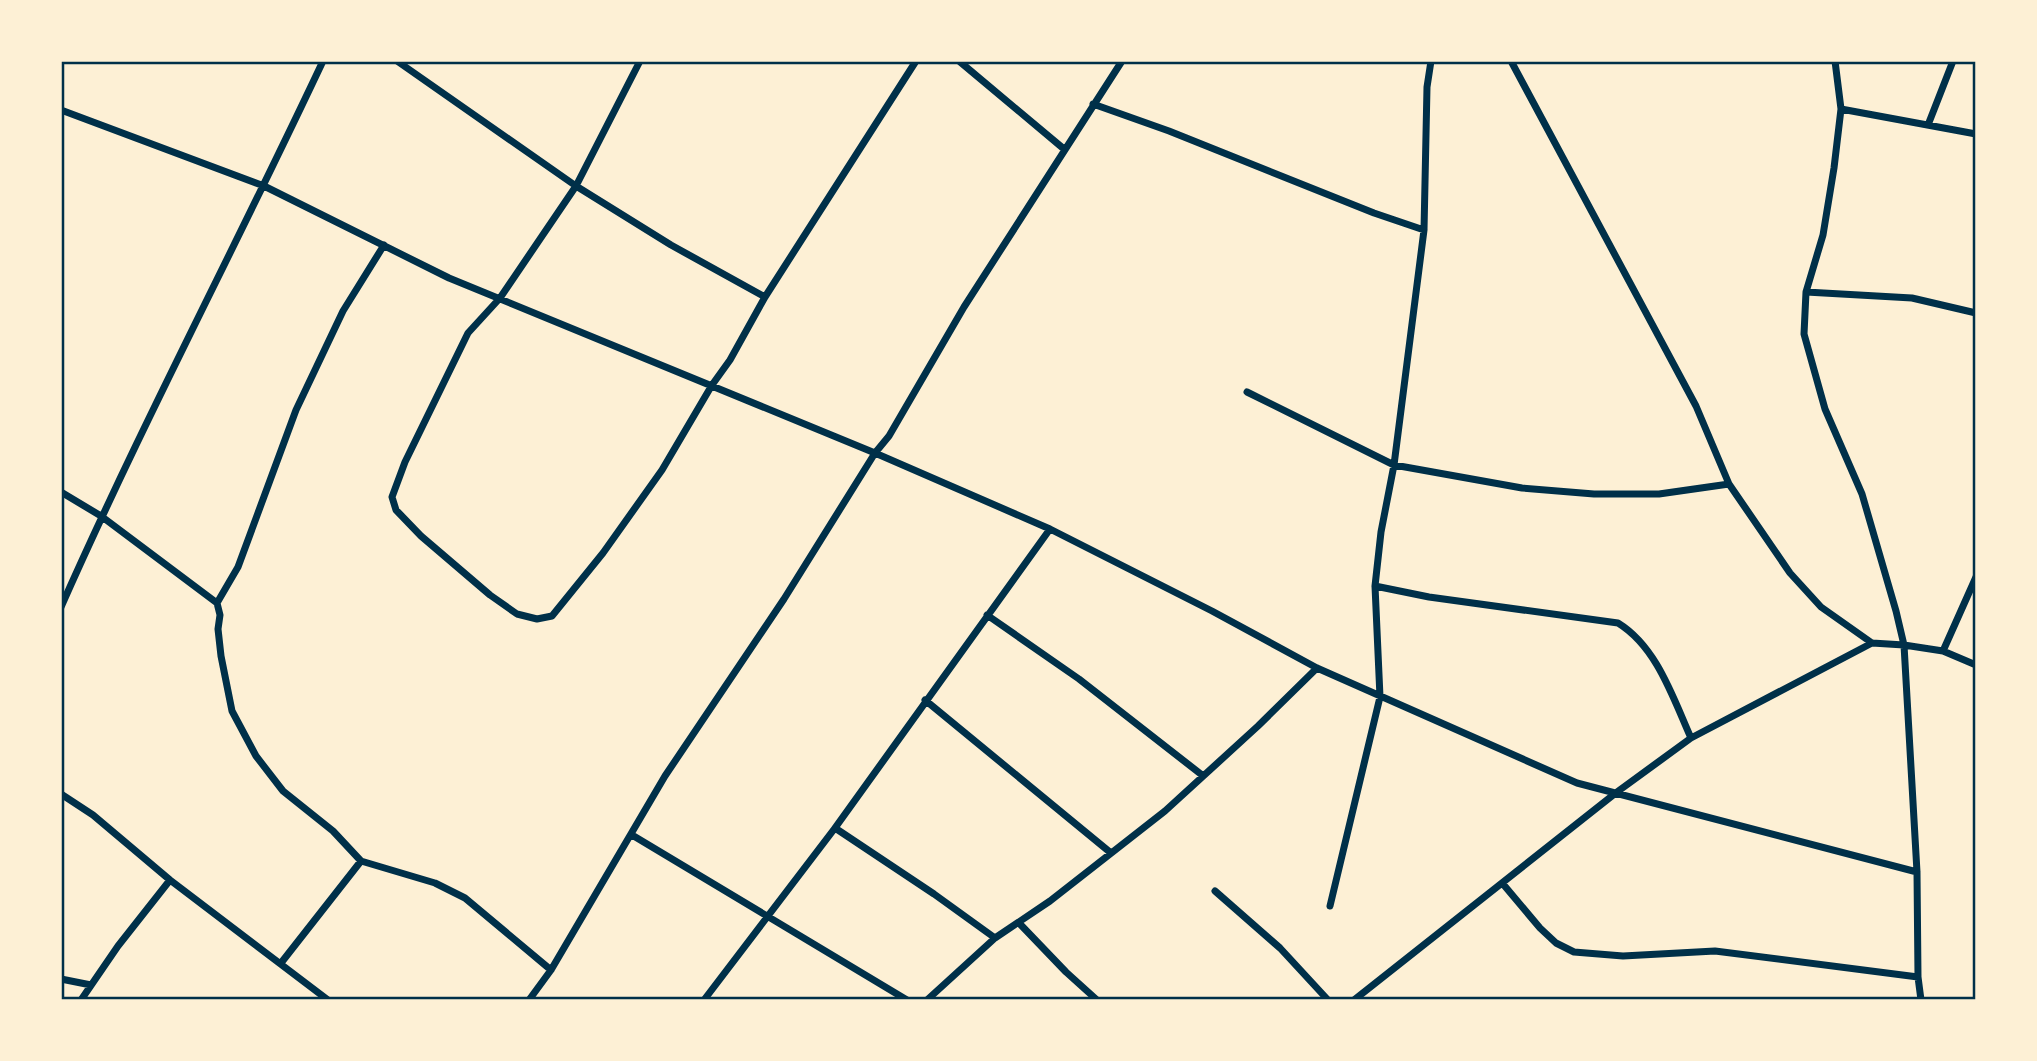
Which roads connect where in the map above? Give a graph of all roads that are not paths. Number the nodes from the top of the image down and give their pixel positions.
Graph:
1 (323, 61) edge
2 (397, 61) edge
3 (640, 61) edge
4 (916, 61) edge
5 (959, 61) edge
6 (1122, 61) edge
7 (1431, 61) edge
8 (1511, 61) edge
9 (1835, 61) edge
10 (1953, 61) edge
11 (1093, 104) junction
12 (1840, 109) junction
13 (61, 110) edge
14 (1928, 125) junction
15 (1976, 134) edge
16 (1064, 149) junction
17 (264, 186) junction
18 (576, 186) junction
19 (1424, 230) junction
20 (384, 246) junction
21 (1806, 292) junction
22 (765, 297) junction
23 (500, 298) junction
24 (1976, 313) edge
25 (712, 386) junction
26 (1247, 392) dead end
27 (875, 453) junction
28 (1394, 465) junction
29 (1730, 484) junction
30 (61, 492) edge
31 (101, 516) junction
32 (1050, 529) junction
33 (1976, 578) edge
34 (1375, 586) junction
35 (217, 603) junction
36 (61, 607) edge
37 (987, 615) junction
38 (1872, 643) junction
39 (1904, 645) junction
40 (1943, 651) junction
41 (1976, 665) edge
42 (1317, 668) junction
43 (1380, 698) junction
44 (925, 700) junction
45 (1691, 738) junction
46 (1202, 775) junction
47 (1618, 792) junction
48 (61, 794) edge
49 (835, 828) junction
50 (632, 835) junction
51 (1111, 853) junction
52 (362, 861) junction
53 (1917, 872) junction
54 (170, 880) junction
55 (1503, 884) junction
56 (1215, 891) dead end
57 (1331, 906) dead end
58 (768, 918) junction
59 (1019, 923) junction
60 (995, 939) junction
61 (281, 963) junction
62 (551, 970) junction
63 (1917, 977) junction
64 (61, 979) edge
65 (91, 985) junction
66 (81, 1000) edge
67 (328, 1000) edge
68 (529, 1000) edge
69 (704, 1000) edge
70 (907, 1000) edge
71 (927, 1000) edge
72 (1097, 1000) edge
73 (1328, 1000) edge
74 (1354, 1000) edge
75 (1920, 1000) edge

1 - 17 street
2 - 18 street
3 - 18 street
4 - 22 street
5 - 16 street
6 - 11 street
7 - 19 street
8 - 29 street
9 - 12 street
10 - 14 street
11 - 16 street
11 - 19 street
12 - 14 street
12 - 21 street
13 - 17 street
14 - 15 street
16 - 27 street
17 - 20 street
17 - 31 street
18 - 22 street
18 - 23 street
19 - 28 street
20 - 23 street
20 - 35 street
21 - 24 street
21 - 39 street
22 - 25 street
23 - 25 street
23 - 25 street
25 - 27 street
26 - 28 street
27 - 32 street
27 - 50 street
28 - 29 street
28 - 34 street
29 - 38 street
30 - 31 street
31 - 35 street
31 - 36 street
32 - 37 street
32 - 42 street
33 - 40 street
34 - 43 street
34 - 45 street
35 - 52 street
37 - 44 street
37 - 46 street
38 - 39 street
38 - 45 street
39 - 40 street
39 - 53 street
40 - 41 street
42 - 43 street
42 - 46 street
43 - 47 street
43 - 57 street
44 - 49 street
44 - 51 street
45 - 47 street
46 - 51 street
47 - 53 street
47 - 55 street
48 - 54 street
49 - 58 street
49 - 60 street
50 - 58 street
50 - 62 street
51 - 59 street
52 - 61 street
52 - 62 street
53 - 63 street
54 - 61 street
54 - 65 street
55 - 63 street
55 - 74 street
56 - 73 street
58 - 69 street
58 - 70 street
59 - 60 street
59 - 72 street
60 - 71 street
61 - 67 street
62 - 68 street
63 - 75 street
64 - 65 street
65 - 66 street

